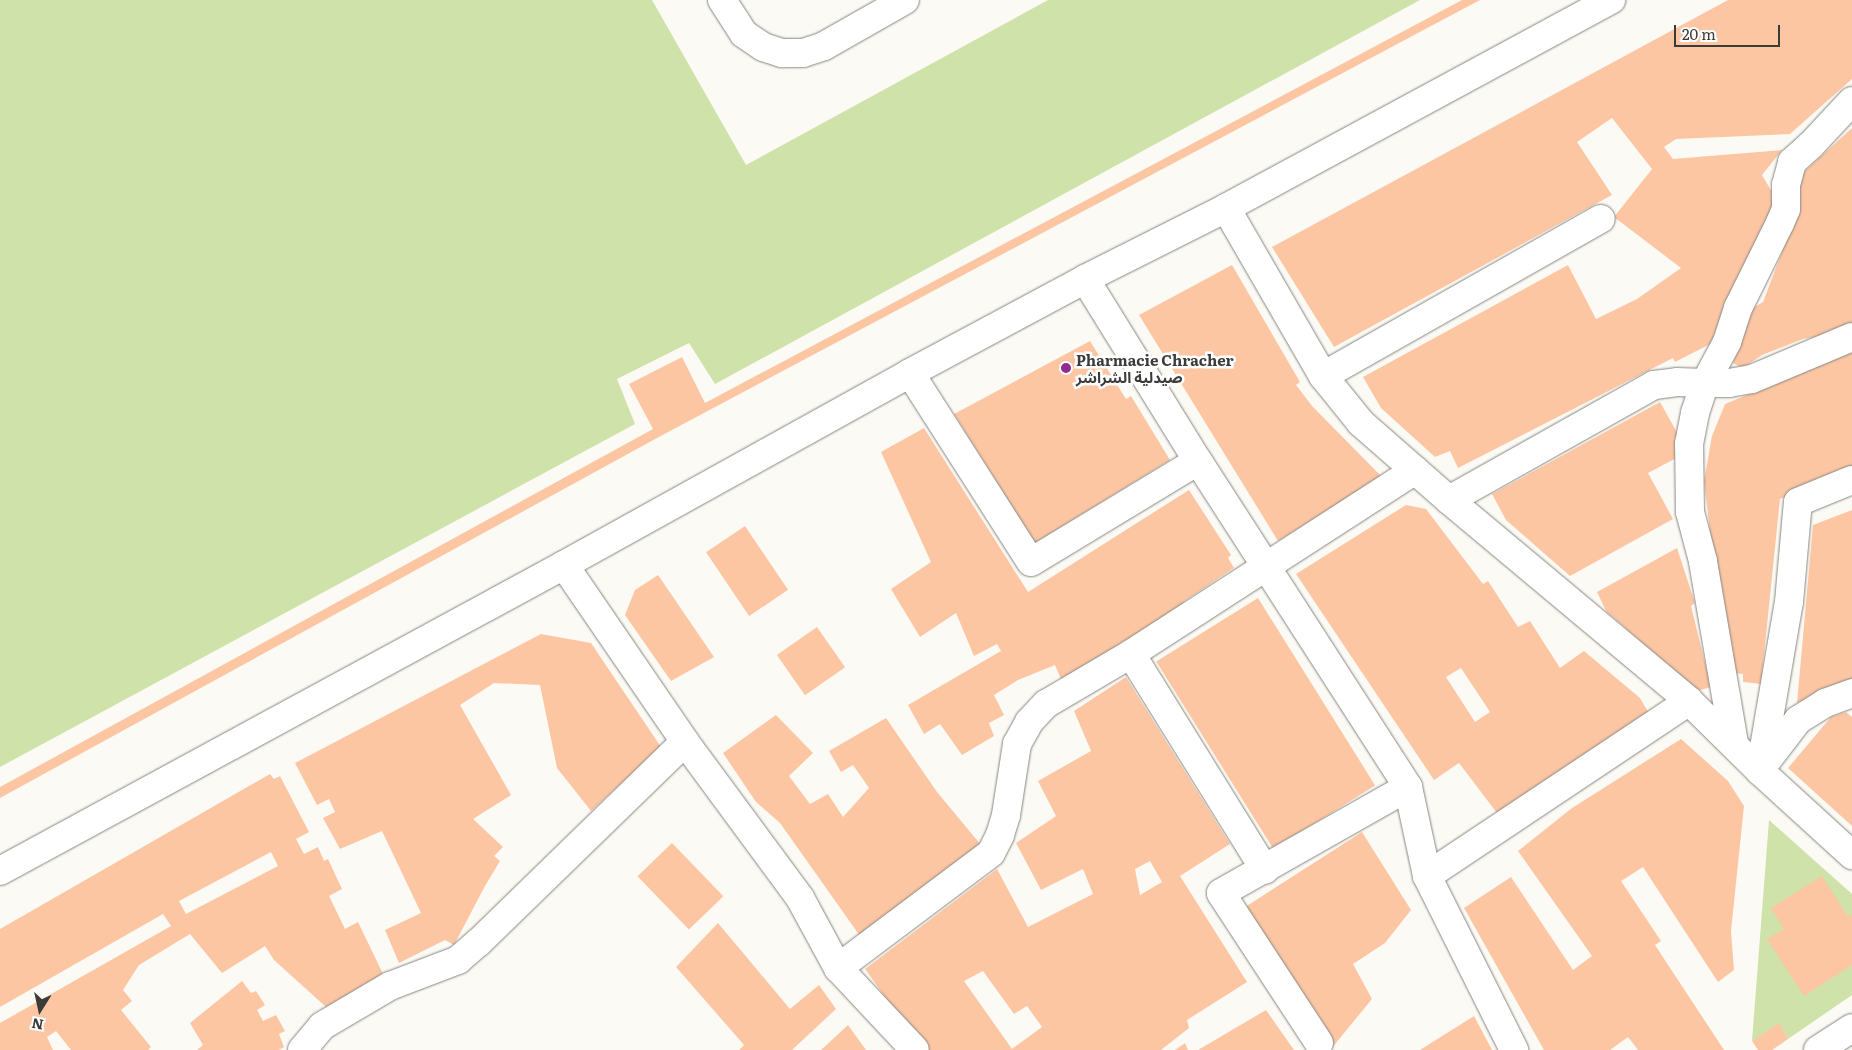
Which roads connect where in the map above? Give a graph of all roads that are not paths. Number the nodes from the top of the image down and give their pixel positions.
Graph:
1 (722, 0) edge
2 (905, 0) edge
3 (1611, 0) edge
4 (1852, 101) edge
5 (1226, 208) junction
6 (1601, 219) dead end
7 (1085, 279) junction
8 (1852, 337) edge
9 (910, 374) junction
10 (1323, 376) junction
11 (1704, 383) junction
12 (1198, 462) junction
13 (1414, 470) junction
14 (1852, 480) edge
15 (1449, 500) junction
16 (564, 565) junction
17 (1265, 566) junction
18 (1131, 654) junction
19 (1852, 692) edge
20 (1689, 701) junction
21 (685, 742) junction
22 (1734, 743) junction
23 (1760, 770) junction
24 (1408, 788) junction
25 (1852, 855) edge
26 (0, 870) edge
27 (1265, 870) junction
28 (1427, 876) junction
29 (838, 968) junction
30 (1852, 1028) edge
31 (1319, 1043) dead end
32 (302, 1050) edge
33 (915, 1050) edge
34 (1514, 1050) edge
35 (1818, 1050) edge

1 - 2 street
3 - 5 street
4 - 11 street
5 - 7 street
5 - 10 street
6 - 10 street
7 - 9 street
7 - 12 street
8 - 11 street
9 - 12 street
9 - 16 street
10 - 13 street
11 - 15 street
11 - 22 street
12 - 17 street
13 - 15 street
13 - 17 street
14 - 23 street
15 - 20 street
16 - 21 street
16 - 26 street
17 - 18 street
17 - 24 street
18 - 27 street
18 - 29 street
19 - 23 street
20 - 22 street
20 - 28 street
21 - 29 street
21 - 32 street
22 - 23 street
23 - 25 street
24 - 27 street
24 - 28 street
27 - 31 street
28 - 34 street
29 - 33 street
30 - 35 street

